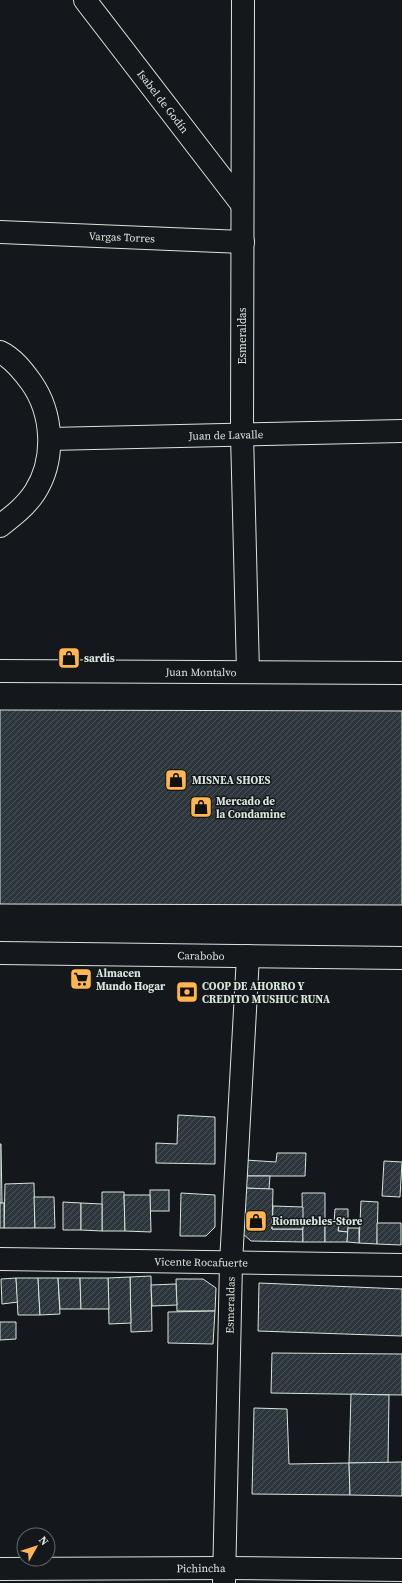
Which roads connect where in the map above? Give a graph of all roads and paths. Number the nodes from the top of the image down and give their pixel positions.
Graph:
1 (85, 0) edge
2 (243, 0) edge
3 (242, 203) junction
4 (0, 232) edge
5 (243, 242) junction
6 (0, 352) edge
7 (402, 431) edge
8 (242, 434) junction
9 (50, 439) junction
10 (0, 526) edge
11 (0, 671) edge
12 (248, 672) junction
13 (402, 673) edge
14 (0, 953) edge
15 (248, 956) junction
16 (402, 958) edge
17 (0, 1259) edge
18 (231, 1263) junction
19 (402, 1265) edge
20 (0, 1569) edge
21 (402, 1570) edge
22 (224, 1576) edge

1 - 3 street, Isabel de Godín
2 - 3 street, Esmeraldas
3 - 5 street, Esmeraldas
4 - 5 street, Vargas Torres
5 - 8 street, Esmeraldas
6 - 9 street
7 - 8 street, Juan de Lavalle
8 - 9 street, Juan de Lavalle
8 - 12 street, Esmeraldas
9 - 10 street
11 - 12 street, Juan Montalvo
12 - 13 street, Juan Montalvo
14 - 15 street, Carabobo
15 - 16 street, Carabobo
15 - 18 street, Esmeraldas
17 - 18 street, Vicente Rocafuerte
18 - 19 street, Vicente Rocafuerte
18 - 22 street, Esmeraldas
20 - 22 street, Pichincha
21 - 22 street, Pichincha

